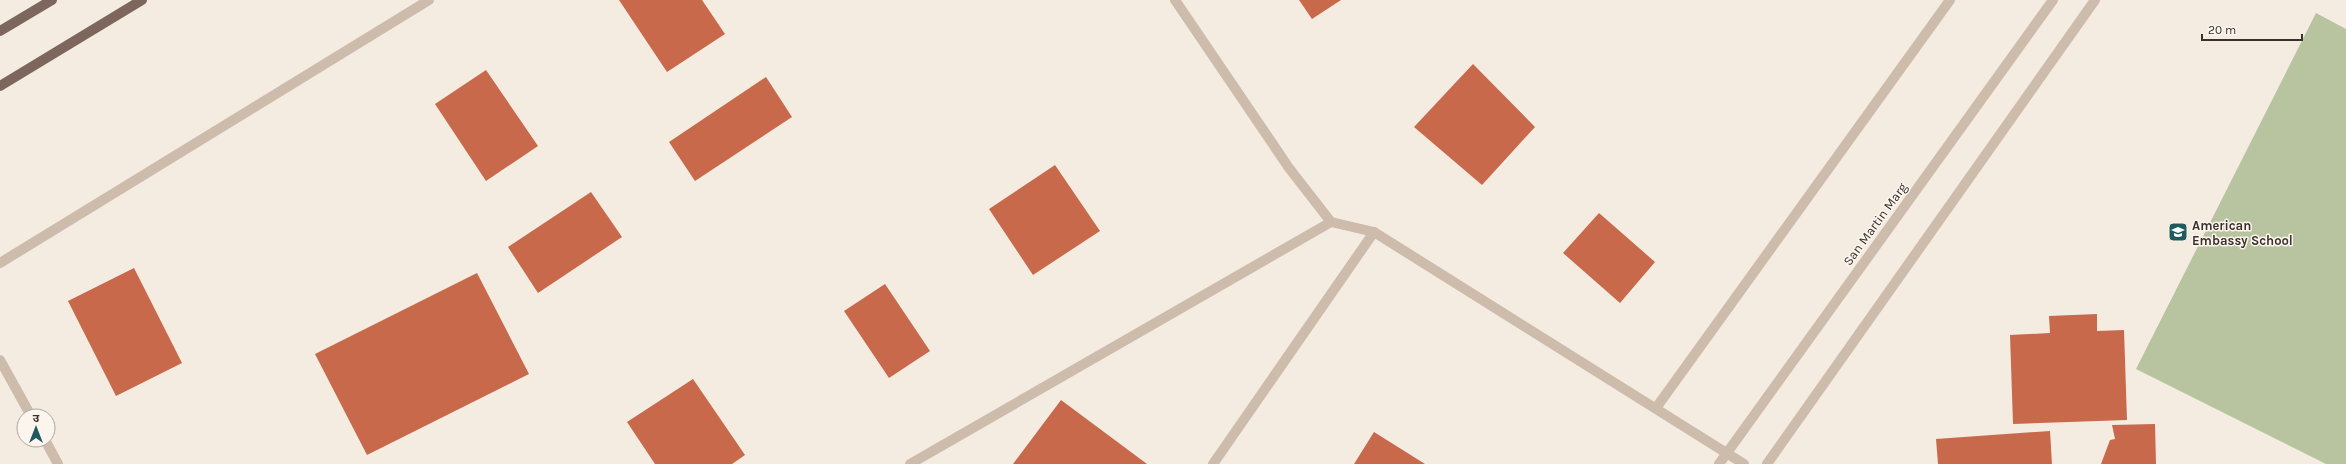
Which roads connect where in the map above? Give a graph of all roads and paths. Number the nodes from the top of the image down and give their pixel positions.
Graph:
1 (52, 0) edge
2 (142, 0) edge
3 (429, 0) edge
4 (1175, 0) edge
5 (1950, 0) edge
6 (2053, 0) edge
7 (2095, 0) edge
8 (0, 31) edge
9 (0, 86) edge
10 (1330, 222) junction
11 (1374, 232) junction
12 (0, 263) edge
13 (0, 360) edge
14 (27, 408) edge
15 (1656, 408) junction
16 (49, 448) edge
17 (1727, 453) junction
18 (58, 464) edge
19 (910, 464) edge
20 (1213, 464) edge
21 (1720, 464) edge
22 (1744, 464) edge
23 (1767, 464) edge

1 - 8 main road
2 - 9 main road
3 - 12 street
4 - 10 street
5 - 15 street
6 - 17 street, San Martin Marg
7 - 23 street
10 - 11 street
10 - 19 street
11 - 15 street
11 - 20 street
13 - 14 street
15 - 17 street
16 - 18 street
17 - 21 street, San Martin Marg
17 - 22 street

